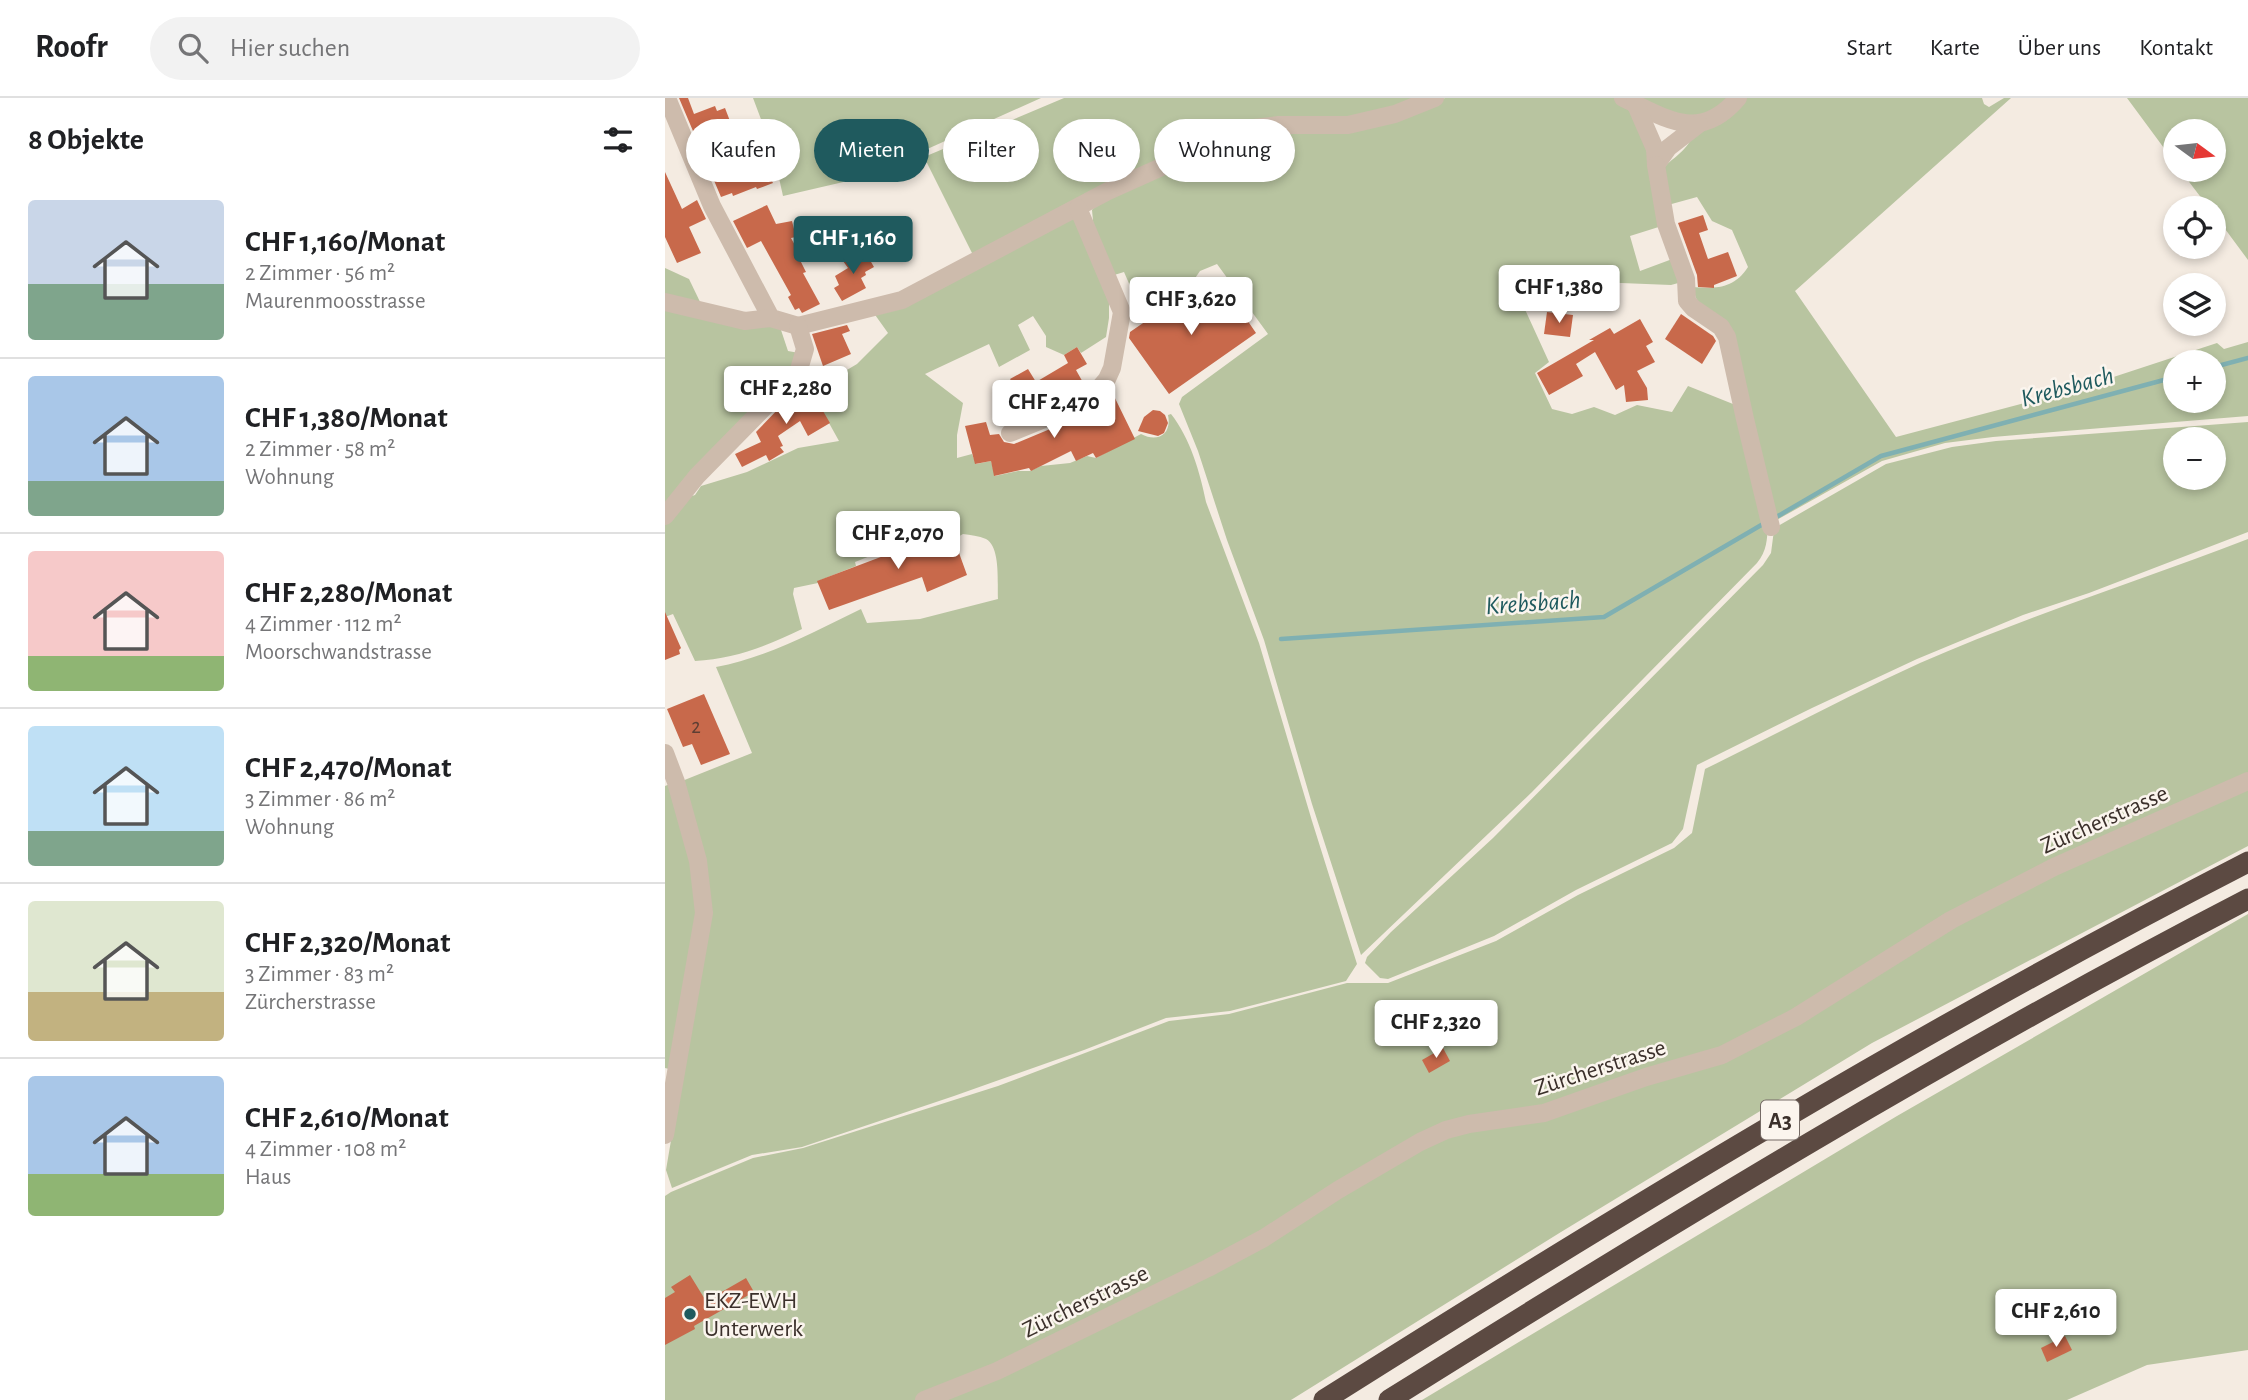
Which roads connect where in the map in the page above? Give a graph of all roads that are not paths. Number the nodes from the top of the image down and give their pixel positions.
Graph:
1 (667, 98) edge
2 (1435, 98) edge
3 (1738, 98) edge
4 (1629, 101) edge
5 (1699, 124) junction
6 (1656, 165) junction
7 (1078, 208) junction
8 (665, 302) edge
9 (771, 318) junction
10 (798, 326) junction
11 (1010, 433) dead end
12 (665, 516) edge
13 (1771, 527) dead end
14 (665, 753) edge
15 (2248, 781) edge
16 (2248, 862) edge
17 (2248, 899) edge
18 (669, 1087) edge
19 (665, 1135) edge
20 (924, 1400) edge
21 (1324, 1400) edge
22 (1389, 1400) edge

1 - 9 street
2 - 7 street
3 - 5 street
4 - 5 street
4 - 6 street
5 - 6 street
6 - 13 street
7 - 10 street
7 - 11 street
8 - 9 street
9 - 10 street
10 - 12 street
14 - 18 street
15 - 20 street, Zürcherstrasse
16 - 21 highway, A3
17 - 22 highway, A3
18 - 19 street

